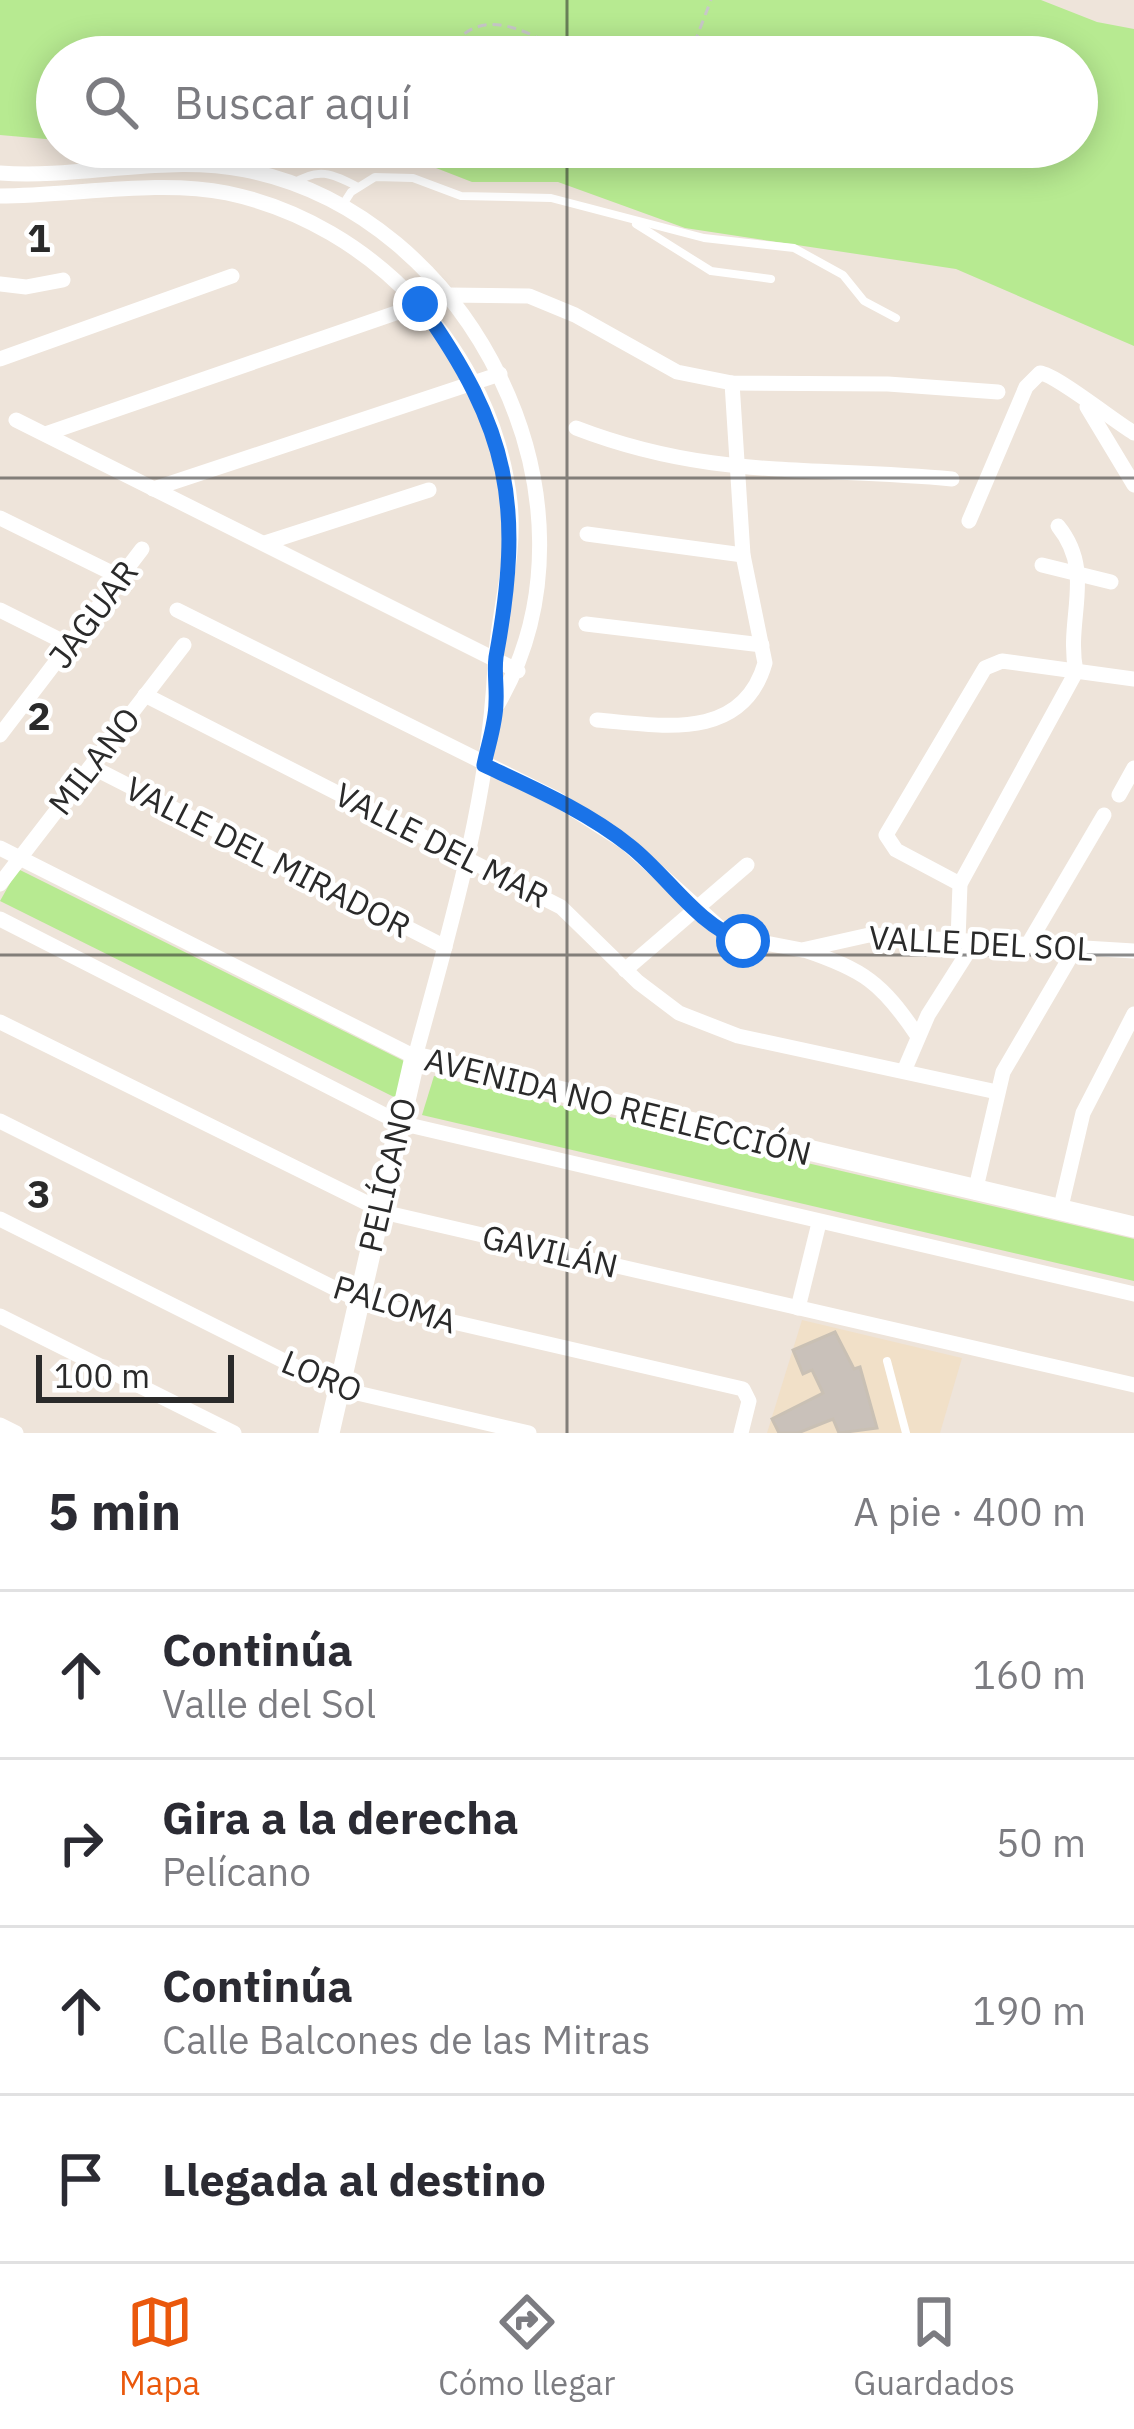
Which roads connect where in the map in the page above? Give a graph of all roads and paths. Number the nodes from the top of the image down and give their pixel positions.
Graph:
1 (711, 0) edge
2 (455, 36) edge
3 (534, 36) edge
4 (697, 36) edge
5 (108, 168) edge
6 (193, 168) edge
7 (228, 168) edge
8 (0, 173) edge
9 (292, 184) junction
10 (190, 187) junction
11 (359, 188) junction
12 (317, 194) junction
13 (0, 196) edge
14 (340, 208) junction
15 (304, 217) junction
16 (625, 217) junction
17 (405, 251) junction
18 (388, 272) junction
19 (232, 276) dead end
20 (772, 279) dead end
21 (63, 280) dead end
22 (0, 284) edge
23 (448, 296) junction
24 (420, 304) junction
25 (896, 319) dead end
26 (0, 358) edge
27 (500, 374) junction
28 (732, 383) junction
29 (473, 384) junction
30 (998, 392) dead end
31 (1085, 404) junction
32 (16, 420) dead end
33 (576, 428) dead end
34 (49, 433) junction
35 (1134, 433) edge
36 (532, 456) junction
37 (504, 463) junction
38 (738, 470) junction
39 (952, 479) dead end
40 (1134, 485) edge
41 (153, 489) junction
42 (429, 490) dead end
43 (0, 518) edge
44 (969, 521) dead end
45 (1058, 526) dead end
46 (587, 534) dead end
47 (265, 543) junction
48 (142, 549) dead end
49 (512, 551) junction
50 (540, 554) junction
51 (742, 555) junction
52 (1042, 565) dead end
53 (118, 576) junction
54 (1081, 576) junction
55 (1111, 582) dead end
56 (0, 610) edge
57 (177, 610) dead end
58 (506, 614) junction
59 (531, 618) junction
60 (586, 624) dead end
61 (762, 644) junction
62 (70, 645) junction
63 (184, 645) dead end
64 (495, 662) junction
65 (518, 671) junction
66 (1076, 672) junction
67 (1134, 679) edge
68 (145, 695) junction
69 (0, 705) edge
70 (496, 707) junction
71 (18, 714) junction
72 (597, 720) dead end
73 (0, 735) edge
74 (484, 765) junction
75 (92, 766) junction
76 (1134, 768) edge
77 (1119, 794) dead end
78 (1104, 815) dead end
79 (0, 848) edge
80 (468, 855) junction
81 (17, 860) junction
82 (747, 865) dead end
83 (0, 884) edge
84 (960, 884) junction
85 (692, 908) junction
86 (0, 919) edge
87 (853, 937) junction
88 (966, 941) junction
89 (1028, 946) junction
90 (446, 947) junction
91 (1075, 949) junction
92 (802, 950) junction
93 (1134, 951) edge
94 (850, 965) junction
95 (626, 970) junction
96 (1134, 1013) edge
97 (0, 1022) edge
98 (917, 1035) junction
99 (415, 1057) junction
100 (904, 1071) junction
101 (997, 1092) junction
102 (0, 1121) edge
103 (400, 1123) junction
104 (975, 1192) junction
105 (379, 1210) junction
106 (1060, 1211) junction
107 (0, 1219) edge
108 (819, 1223) junction
109 (1134, 1228) edge
110 (1134, 1294) edge
111 (358, 1300) junction
112 (798, 1308) junction
113 (0, 1316) edge
114 (887, 1361) dead end
115 (1134, 1385) edge
116 (340, 1389) junction
117 (0, 1425) edge
118 (16, 1433) edge
119 (234, 1433) edge
120 (328, 1433) edge
121 (529, 1433) edge
122 (741, 1433) edge
123 (906, 1433) edge

1 - 4 path
2 - 3 path
5 - 8 street, PELÍCANO
6 - 10 street
7 - 9 street, PELÍCANO
9 - 11 lane
9 - 12 street, PELÍCANO
10 - 13 street, PELÍCANO
10 - 15 street, PELÍCANO
11 - 14 lane
11 - 16 lane
12 - 14 street, PELÍCANO
12 - 15 street
14 - 17 street, PELÍCANO
15 - 18 street, PELÍCANO
16 - 20 lane
16 - 25 lane
17 - 18 street
17 - 23 street, PELÍCANO
18 - 24 street, PELÍCANO
19 - 26 street
21 - 22 street
23 - 24 street
23 - 27 street, PELÍCANO
23 - 28 street
24 - 29 street, PELÍCANO
24 - 34 street
27 - 29 street
27 - 36 street, PELÍCANO
28 - 30 street
28 - 38 street
29 - 37 street, PELÍCANO
29 - 41 street
31 - 35 street
31 - 40 street
31 - 44 street
32 - 34 street
33 - 38 street
34 - 41 street
36 - 37 street
36 - 50 street, PELÍCANO
37 - 49 street, PELÍCANO
38 - 39 street
38 - 51 street
41 - 47 street
42 - 47 street
43 - 53 street
45 - 54 street
46 - 51 street
47 - 64 street
48 - 53 street, JAGUAR
49 - 50 street
49 - 58 street, PELÍCANO
50 - 59 street, PELÍCANO
51 - 61 street
52 - 54 street
53 - 62 street, JAGUAR
54 - 55 street
54 - 66 street
56 - 62 street
57 - 74 street, VALLE DEL SOL
58 - 59 street
58 - 64 street, PELÍCANO
59 - 65 street, PELÍCANO
60 - 61 street
61 - 72 street
62 - 71 street, JAGUAR
63 - 68 street, MILANO
64 - 65 street
64 - 70 street, PELÍCANO
65 - 70 street, PELÍCANO
66 - 67 street
66 - 84 street
66 - 84 street
68 - 75 street, MILANO
68 - 80 street, VALLE DEL MAR
69 - 71 street
70 - 74 street, PELÍCANO
71 - 73 street, JAGUAR
74 - 80 street, PELÍCANO
74 - 85 street, VALLE DEL SOL
75 - 81 street, MILANO
75 - 90 street, VALLE DEL MIRADOR
76 - 77 street
78 - 89 street
79 - 81 street, AVENIDA NO REELECCIÓN
80 - 90 street, PELÍCANO
80 - 95 street, VALLE DEL MAR
81 - 83 street, MILANO
81 - 99 street, AVENIDA NO REELECCIÓN
82 - 85 street
84 - 88 street
85 - 92 street, VALLE DEL SOL
85 - 95 street
86 - 103 street, AVENIDA NO REELECCIÓN
87 - 88 street, VALLE DEL SOL
87 - 92 street, VALLE DEL SOL
87 - 94 street
88 - 89 street, VALLE DEL SOL
88 - 98 street
89 - 91 street, VALLE DEL SOL
90 - 99 street, PELÍCANO
91 - 93 street, VALLE DEL SOL
91 - 101 street
92 - 94 street
94 - 98 street
95 - 100 street, VALLE DEL MAR
96 - 106 street
97 - 105 street, GAVILÁN
98 - 100 street
99 - 103 street, PELÍCANO
99 - 104 street, AVENIDA NO REELECCIÓN
100 - 101 street, VALLE DEL MAR
101 - 104 street
102 - 111 street, PALOMA
103 - 105 street, PELÍCANO
103 - 108 street, AVENIDA NO REELECCIÓN
104 - 106 street, AVENIDA NO REELECCIÓN
105 - 111 street, PELÍCANO
105 - 112 street, GAVILÁN
106 - 109 street, AVENIDA NO REELECCIÓN
107 - 116 street, LORO
108 - 110 street, AVENIDA NO REELECCIÓN
108 - 112 street
111 - 116 street, PELÍCANO
111 - 122 street, PALOMA
112 - 115 street, GAVILÁN
113 - 119 street
114 - 123 lane
116 - 120 street, PELÍCANO
116 - 121 street, LORO
117 - 118 street

